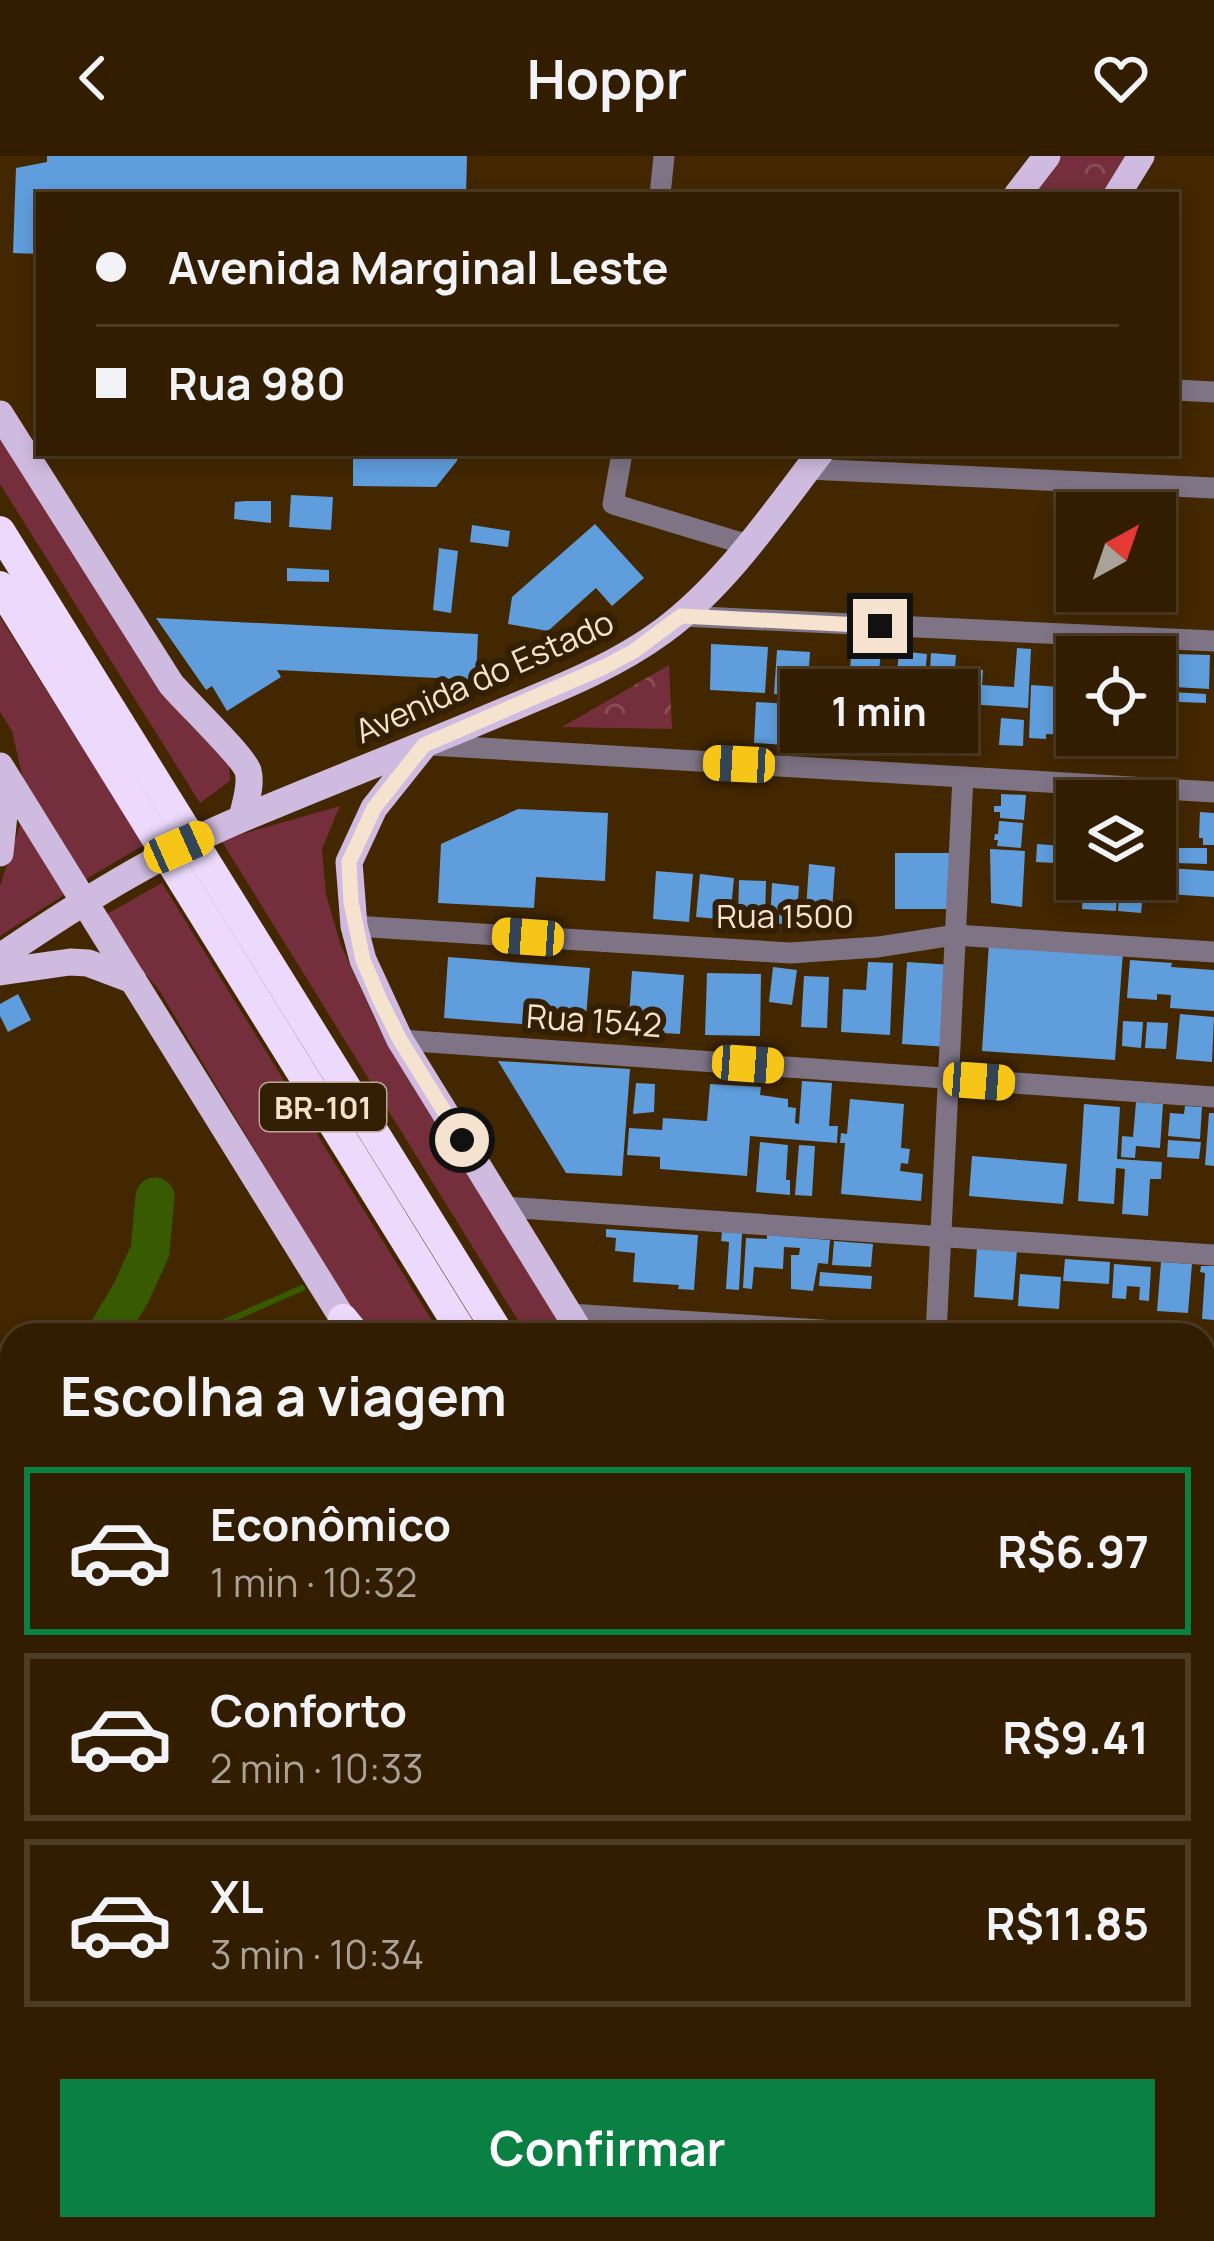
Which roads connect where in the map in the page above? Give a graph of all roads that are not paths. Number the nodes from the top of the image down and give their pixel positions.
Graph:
1 (664, 156) edge
2 (1047, 156) edge
3 (1141, 156) edge
4 (660, 192) edge
5 (1019, 192) edge
6 (1119, 192) edge
7 (1179, 390) edge
8 (1214, 392) edge
9 (0, 414) edge
10 (622, 456) edge
11 (814, 461) edge
12 (1214, 488) edge
13 (0, 531) edge
14 (748, 544) junction
15 (0, 586) edge
16 (681, 616) junction
17 (1214, 641) edge
18 (424, 745) junction
19 (1, 769) edge
20 (963, 777) junction
21 (1214, 792) edge
22 (242, 818) junction
23 (180, 848) junction
24 (0, 853) edge
25 (84, 902) junction
26 (354, 926) junction
27 (955, 935) junction
28 (1214, 952) edge
29 (0, 957) edge
30 (0, 972) edge
31 (133, 980) junction
32 (400, 1040) junction
33 (948, 1078) junction
34 (1214, 1097) edge
35 (503, 1207) junction
36 (941, 1236) junction
37 (1214, 1255) edge
38 (346, 1323) edge
39 (457, 1323) edge
40 (492, 1323) edge
41 (575, 1323) edge
42 (937, 1323) edge

1 - 4 street
2 - 5 main road
3 - 6 main road
7 - 8 street
9 - 22 main road
10 - 14 street
11 - 12 street
11 - 14 main road, Avenida do Estado
13 - 23 highway, BR-101
14 - 16 main road, Avenida do Estado
15 - 23 highway, BR-101
16 - 17 street
16 - 18 main road, Avenida do Estado
18 - 20 street
18 - 22 main road, Avenida do Estado
18 - 26 main road
19 - 24 main road
19 - 25 main road
20 - 21 street
20 - 27 street
22 - 23 main road, Avenida do Estado
23 - 25 main road, Avenida do Estado
23 - 39 highway, BR-101
23 - 40 highway, BR-101
25 - 29 main road, Avenida do Estado
25 - 31 main road
26 - 27 street, Rua 1500
26 - 32 main road
27 - 28 street, Rua 1500
27 - 33 street
30 - 31 main road
31 - 38 main road
32 - 33 street, Rua 1542
32 - 35 main road
33 - 34 street, Rua 1542
33 - 36 street
35 - 36 street
35 - 41 main road
36 - 37 street
36 - 42 street

